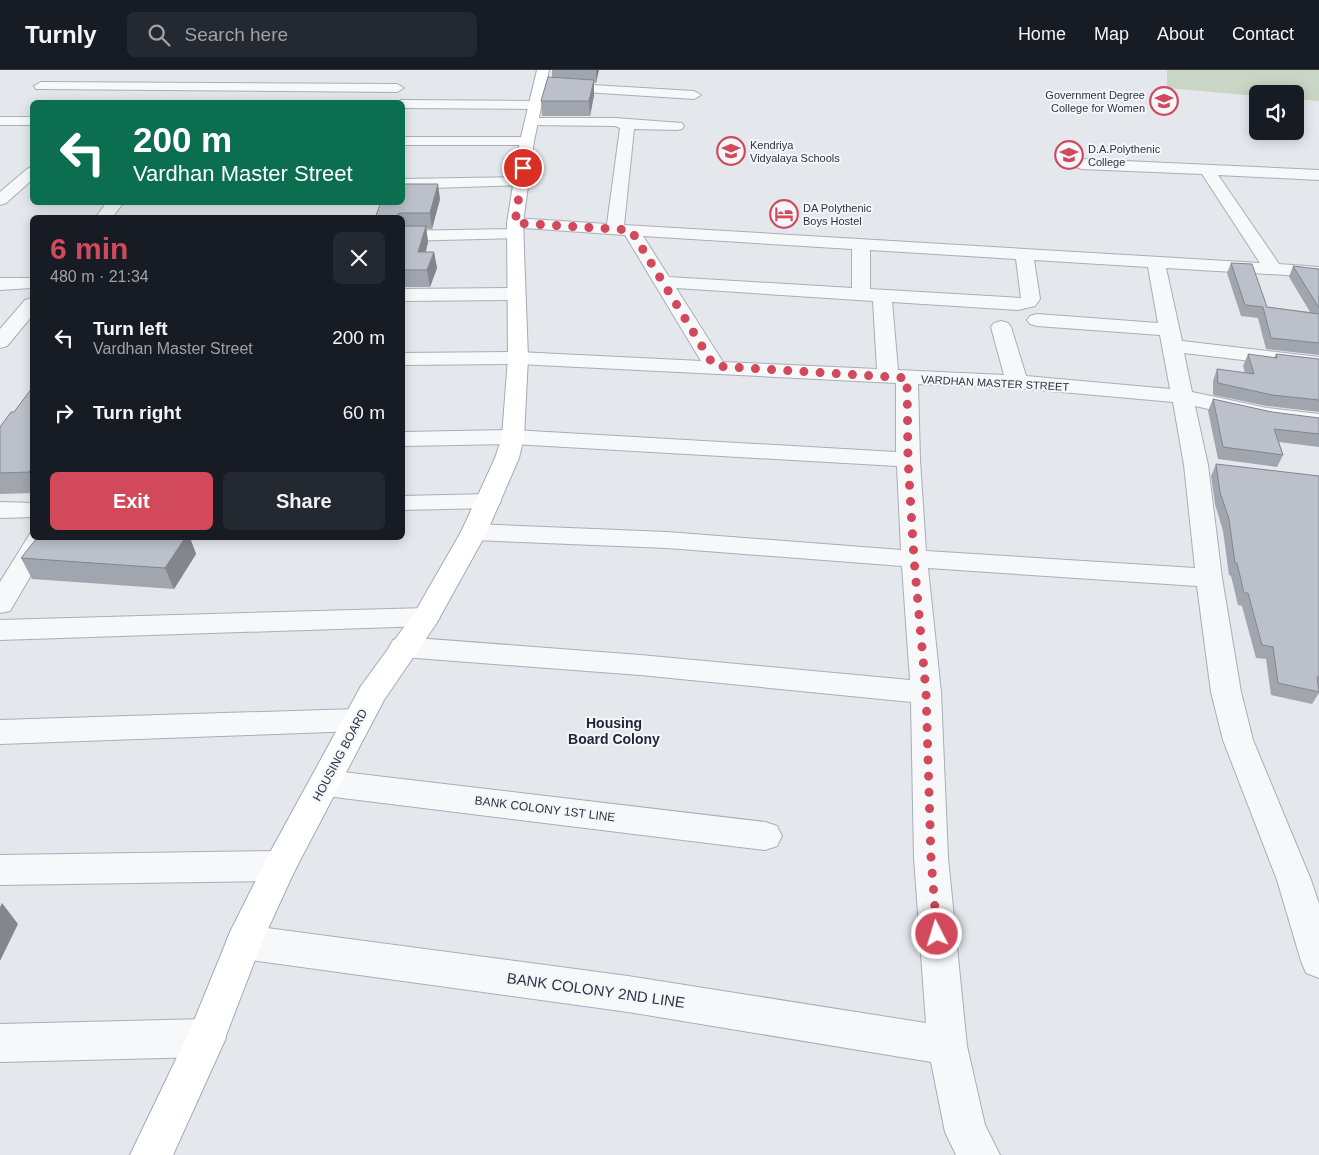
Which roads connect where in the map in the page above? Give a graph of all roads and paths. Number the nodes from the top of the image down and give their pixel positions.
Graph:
1 (225, 70) edge
2 (541, 78) edge
3 (41, 86) dead end
4 (213, 86) junction
5 (397, 88) dead end
6 (694, 95) dead end
7 (202, 100) edge
8 (405, 104) edge
9 (534, 104) junction
10 (0, 121) edge
11 (30, 121) edge
12 (532, 122) junction
13 (624, 124) junction
14 (677, 126) dead end
15 (405, 141) edge
16 (527, 141) junction
17 (1081, 164) dead end
18 (1207, 170) junction
19 (30, 174) edge
20 (1319, 175) edge
21 (521, 182) junction
22 (405, 184) edge
23 (0, 200) edge
24 (114, 205) edge
25 (105, 215) edge
26 (701, 222) dead end
27 (515, 229) junction
28 (623, 230) junction
29 (405, 236) edge
30 (861, 244) junction
31 (1261, 252) junction
32 (1024, 254) junction
33 (1319, 256) edge
34 (1156, 262) junction
35 (1273, 269) junction
36 (1319, 272) edge
37 (30, 282) edge
38 (663, 282) junction
39 (0, 284) edge
40 (516, 294) junction
41 (405, 295) edge
42 (861, 295) junction
43 (882, 297) junction
44 (30, 306) edge
45 (1037, 320) dead end
46 (1001, 327) dead end
47 (1171, 338) junction
48 (0, 342) edge
49 (518, 358) junction
50 (405, 359) edge
51 (1319, 363) edge
52 (714, 366) junction
53 (898, 377) junction
54 (1017, 382) junction
55 (1184, 397) junction
56 (1319, 422) edge
57 (513, 437) junction
58 (405, 439) edge
59 (908, 460) junction
60 (489, 501) junction
61 (405, 503) edge
62 (0, 510) edge
63 (30, 510) edge
64 (474, 532) junction
65 (39, 540) edge
66 (914, 559) junction
67 (1209, 578) junction
68 (0, 604) edge
69 (426, 617) junction
70 (0, 630) edge
71 (403, 647) junction
72 (926, 692) junction
73 (357, 720) junction
74 (0, 732) edge
75 (326, 782) junction
76 (765, 836) dead end
77 (280, 866) junction
78 (0, 870) edge
79 (244, 942) junction
80 (1319, 961) edge
81 (206, 1038) junction
82 (0, 1043) edge
83 (947, 1046) junction
84 (151, 1155) edge
85 (979, 1155) edge

1 - 4 street
2 - 6 street
2 - 9 main road, HOUSING BOARD
3 - 4 street
4 - 5 street
4 - 7 street
8 - 9 street
9 - 12 main road, HOUSING BOARD
10 - 11 street
12 - 13 street
12 - 16 main road, HOUSING BOARD
13 - 14 street
13 - 28 street
15 - 16 street
16 - 21 main road, HOUSING BOARD
17 - 18 street
18 - 20 street
18 - 31 street
19 - 23 street
21 - 22 street
21 - 27 main road, HOUSING BOARD
24 - 25 street
26 - 31 street
27 - 28 street
27 - 29 street
27 - 40 main road, HOUSING BOARD
28 - 30 street
28 - 38 street
30 - 32 street
30 - 42 street
31 - 33 street
31 - 35 street
32 - 34 street
32 - 43 street
34 - 35 street
34 - 47 street
35 - 36 street
37 - 39 street
38 - 42 street
38 - 52 street
40 - 41 street
40 - 49 main road, HOUSING BOARD
42 - 43 street
43 - 53 street
44 - 48 street
45 - 47 street
46 - 54 street
47 - 51 street
47 - 55 street
49 - 50 street, VARDHAN MASTER STREET
49 - 52 street, VARDHAN MASTER STREET
49 - 57 main road, HOUSING BOARD
52 - 53 street, VARDHAN MASTER STREET
53 - 54 street, VARDHAN MASTER STREET
53 - 59 street
54 - 55 street, VARDHAN MASTER STREET
55 - 56 street, VARDHAN MASTER STREET
55 - 67 street
57 - 58 street
57 - 59 street
57 - 60 main road, HOUSING BOARD
59 - 66 street
60 - 61 street
60 - 64 main road, HOUSING BOARD
62 - 63 street
64 - 66 street
64 - 69 main road, HOUSING BOARD
65 - 68 street
66 - 67 street
66 - 72 street
67 - 80 street
69 - 70 street
69 - 71 main road, HOUSING BOARD
71 - 72 street
71 - 73 main road, HOUSING BOARD
72 - 83 street
73 - 74 street
73 - 75 main road, HOUSING BOARD
75 - 76 street, BANK COLONY 1ST LINE
75 - 77 main road, HOUSING BOARD
77 - 78 street
77 - 79 main road, HOUSING BOARD
79 - 81 main road, HOUSING BOARD
79 - 83 street, BANK COLONY 2ND LINE
81 - 82 street
81 - 84 main road, HOUSING BOARD
83 - 85 street

